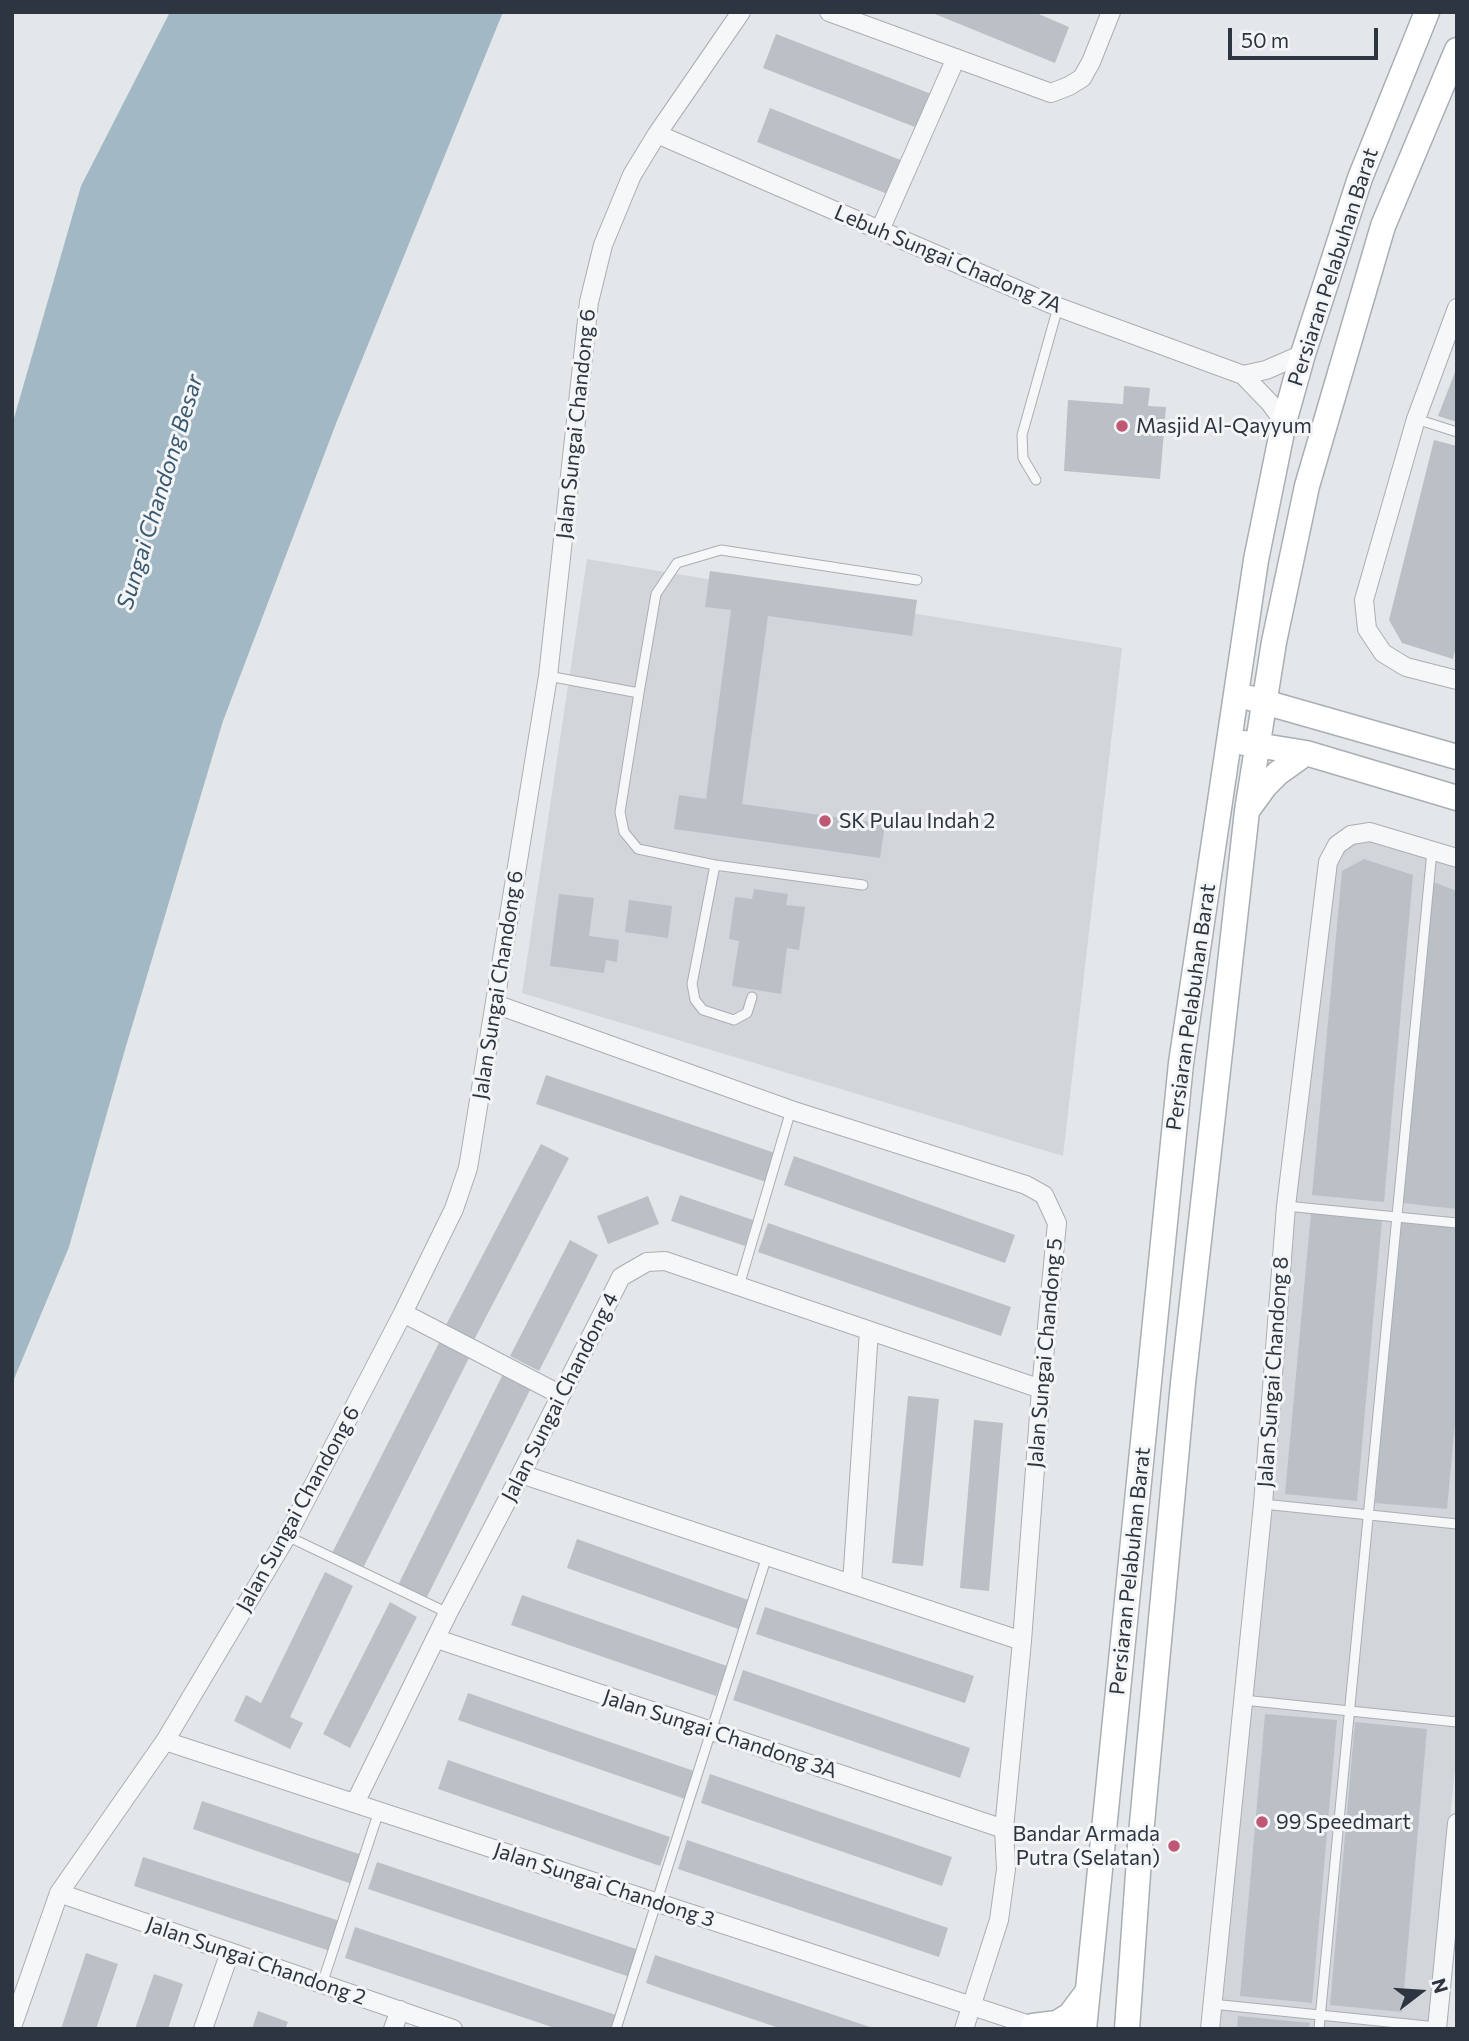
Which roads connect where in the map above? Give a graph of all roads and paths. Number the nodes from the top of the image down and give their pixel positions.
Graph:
1 (741, 12) edge
2 (829, 12) edge
3 (1111, 12) edge
4 (1427, 12) edge
5 (1457, 50) edge
6 (956, 58) junction
7 (657, 134) junction
8 (880, 230) junction
9 (1058, 306) junction
10 (1457, 308) edge
11 (1303, 354) junction
12 (1243, 375) junction
13 (1416, 419) junction
14 (1283, 422) junction
15 (1457, 432) edge
16 (1035, 480) dead end
17 (917, 580) dead end
18 (1274, 642) junction
19 (548, 676) junction
20 (1457, 680) edge
21 (639, 693) junction
22 (1236, 694) junction
23 (1264, 702) junction
24 (1303, 712) junction
25 (1229, 739) junction
26 (1258, 746) junction
27 (1306, 753) junction
28 (1457, 757) edge
29 (1457, 798) edge
30 (1247, 810) junction
31 (1432, 851) junction
32 (1457, 858) edge
33 (715, 865) junction
34 (863, 885) dead end
35 (752, 997) dead end
36 (495, 1003) junction
37 (791, 1110) junction
38 (1286, 1206) junction
39 (1397, 1217) junction
40 (1457, 1223) edge
41 (739, 1286) junction
42 (403, 1312) junction
43 (869, 1331) junction
44 (1149, 1376) junction
45 (1183, 1383) junction
46 (1041, 1389) junction
47 (561, 1395) junction
48 (521, 1474) junction
49 (1263, 1504) junction
50 (1368, 1515) junction
51 (1457, 1524) edge
52 (287, 1536) junction
53 (767, 1556) junction
54 (852, 1584) junction
55 (448, 1613) junction
56 (437, 1639) junction
57 (1022, 1641) junction
58 (1243, 1700) junction
59 (1350, 1711) junction
60 (1457, 1722) edge
61 (711, 1731) junction
62 (165, 1741) junction
63 (355, 1804) junction
64 (379, 1811) junction
65 (1457, 1823) edge
66 (1004, 1829) junction
67 (59, 1893) junction
68 (657, 1902) junction
69 (230, 1952) junction
70 (322, 1983) junction
71 (1088, 1991) junction
72 (1212, 2004) junction
73 (971, 2006) junction
74 (400, 2010) junction
75 (1321, 2015) junction
76 (12, 2027) edge
77 (1038, 2027) edge
78 (1437, 2028) edge
79 (203, 2029) edge
80 (393, 2029) edge
81 (453, 2029) edge
82 (616, 2029) edge
83 (964, 2029) edge
84 (1084, 2029) edge
85 (1127, 2029) edge
86 (1210, 2029) edge
87 (1319, 2029) edge

1 - 7 street, Jalan Sungai Chandong 6
2 - 6 street
3 - 6 street
4 - 11 street, Persiaran Pelabuhan Barat
5 - 18 street, Persiaran Pelabuhan Barat
6 - 8 street
7 - 8 street, Lebuh Sungai Chadong 7A
7 - 19 street, Jalan Sungai Chandong 6
8 - 9 street, Lebuh Sungai Chadong 7A
9 - 12 street, Lebuh Sungai Chadong 7A
9 - 16 lane
10 - 13 street
11 - 12 street
11 - 14 street, Persiaran Pelabuhan Barat
12 - 14 street
13 - 15 lane
13 - 20 street
14 - 22 street, Persiaran Pelabuhan Barat
17 - 21 lane
18 - 23 street, Persiaran Pelabuhan Barat
18 - 24 street
19 - 21 lane
19 - 36 street, Jalan Sungai Chandong 6
21 - 33 lane
22 - 23 street
22 - 25 street, Persiaran Pelabuhan Barat
23 - 24 street
23 - 26 street, Persiaran Pelabuhan Barat
24 - 28 street
25 - 26 street
25 - 44 street, Persiaran Pelabuhan Barat
26 - 27 street
26 - 30 street, Persiaran Pelabuhan Barat
27 - 29 street
27 - 30 street
30 - 45 street, Persiaran Pelabuhan Barat
31 - 32 street, Jalan Sungai Chandong 8
31 - 38 street, Jalan Sungai Chandong 8
31 - 39 lane
33 - 34 lane
33 - 35 lane
36 - 37 street, Jalan Sungai Chandong 5
36 - 42 street, Jalan Sungai Chandong 6
37 - 41 lane
37 - 46 street, Jalan Sungai Chandong 5
38 - 39 lane
38 - 49 street, Jalan Sungai Chandong 8
39 - 40 lane
39 - 50 lane
41 - 43 street, Jalan Sungai Chandong 4
41 - 47 street, Jalan Sungai Chandong 4
42 - 47 street
42 - 52 street, Jalan Sungai Chandong 6
43 - 46 street, Jalan Sungai Chandong 4
43 - 54 street
44 - 45 street
44 - 71 street, Persiaran Pelabuhan Barat
45 - 85 street, Persiaran Pelabuhan Barat
46 - 57 street, Jalan Sungai Chandong 5
47 - 48 street, Jalan Sungai Chandong 4
48 - 53 street
48 - 55 street, Jalan Sungai Chandong 4
49 - 50 lane
49 - 58 street, Jalan Sungai Chandong 8
50 - 51 lane
50 - 59 lane
52 - 55 lane
52 - 62 street, Jalan Sungai Chandong 6
53 - 54 street
53 - 61 lane
54 - 57 street
55 - 56 street, Jalan Sungai Chandong 4
56 - 61 street, Jalan Sungai Chandong 3A
56 - 63 street, Jalan Sungai Chandong 4
57 - 66 street, Jalan Sungai Chandong 5
58 - 59 lane
58 - 72 street, Jalan Sungai Chandong 8
59 - 60 lane
59 - 75 lane
61 - 66 street, Jalan Sungai Chandong 3A
61 - 68 lane
62 - 63 street, Jalan Sungai Chandong 3
62 - 67 street, Jalan Sungai Chandong 6
63 - 64 street, Jalan Sungai Chandong 3
64 - 68 street, Jalan Sungai Chandong 3
64 - 70 lane
65 - 78 street
66 - 73 street, Jalan Sungai Chandong 5
67 - 69 street, Jalan Sungai Chandong 2
67 - 76 street, Jalan Sungai Chandong 6
68 - 73 street, Jalan Sungai Chandong 3
68 - 82 lane
69 - 70 street, Jalan Sungai Chandong 2
69 - 79 street
70 - 74 street, Jalan Sungai Chandong 2
71 - 77 street
71 - 84 street, Persiaran Pelabuhan Barat
72 - 75 lane
72 - 86 street, Jalan Sungai Chandong 8
73 - 77 street, Jalan Sungai Chandong 3
73 - 83 street, Jalan Sungai Chandong 5
74 - 80 street
74 - 81 street, Jalan Sungai Chandong 2
75 - 78 lane
75 - 87 lane

